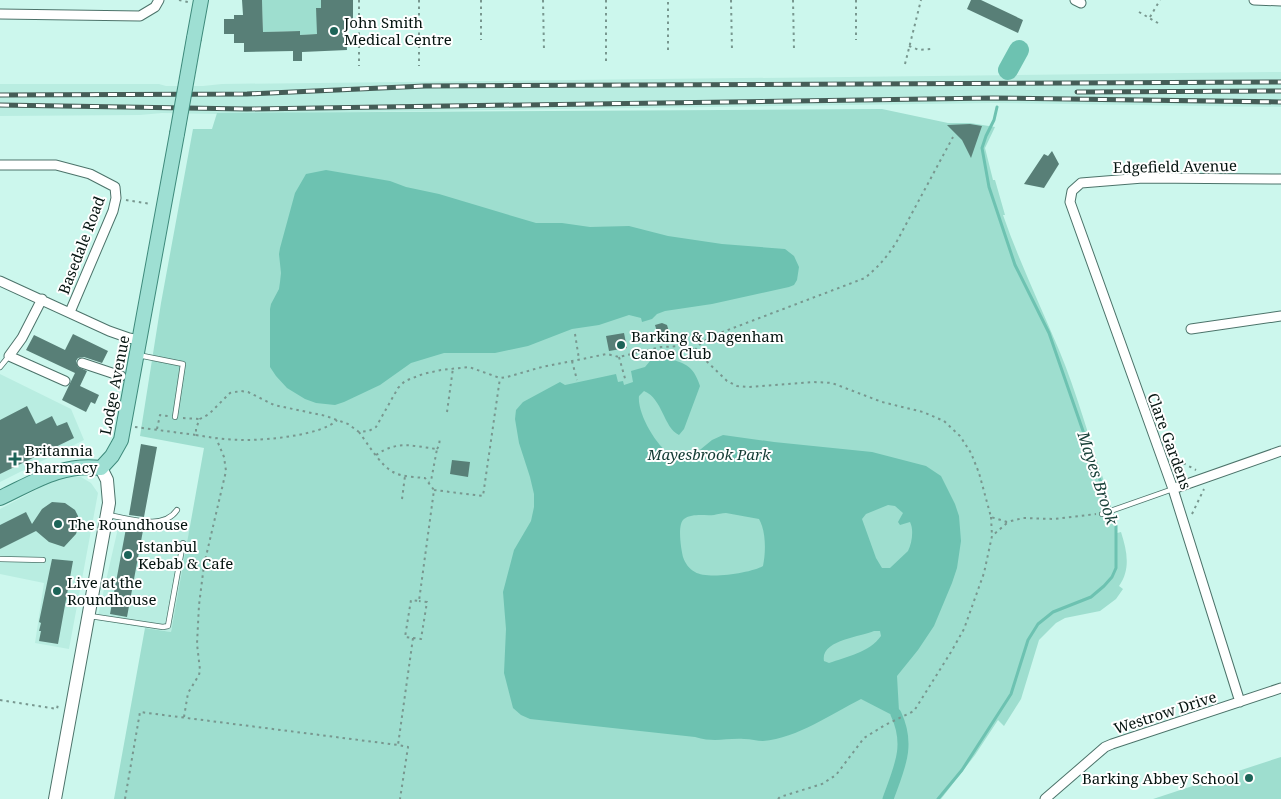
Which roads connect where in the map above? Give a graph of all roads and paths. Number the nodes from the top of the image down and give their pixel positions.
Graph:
1 (159, 0) edge
2 (178, 0) edge
3 (201, 0) edge
4 (359, 0) edge
5 (419, 0) edge
6 (481, 0) edge
7 (543, 0) edge
8 (606, 0) edge
9 (668, 0) edge
10 (731, 0) edge
11 (793, 0) edge
12 (856, 0) edge
13 (920, 0) edge
14 (1160, 0) edge
15 (1254, 0) edge
16 (1281, 1) edge
17 (184, 2) dead end
18 (1139, 12) dead end
19 (0, 14) edge
20 (1149, 18) junction
21 (1158, 24) dead end
22 (481, 40) dead end
23 (856, 40) dead end
24 (909, 46) junction
25 (931, 49) dead end
26 (668, 50) dead end
27 (794, 50) dead end
28 (544, 51) dead end
29 (732, 51) dead end
30 (905, 64) dead end
31 (606, 65) dead end
32 (359, 66) dead end
33 (419, 66) dead end
34 (953, 137) dead end
35 (0, 165) edge
36 (1281, 179) edge
37 (1072, 191) joint
38 (125, 200) dead end
39 (149, 203) dead end
40 (0, 281) edge
41 (42, 299) junction
42 (70, 312) junction
43 (1281, 316) edge
44 (1191, 329) dead end
45 (575, 334) dead end
46 (138, 347) junction
47 (695, 350) junction
48 (9, 356) junction
49 (619, 357) junction
50 (579, 360) junction
51 (572, 361) junction
52 (82, 363) dead end
53 (0, 367) edge
54 (453, 368) junction
55 (121, 376) dead end
56 (500, 378) junction
57 (578, 380) dead end
58 (66, 381) dead end
59 (626, 382) dead end
60 (447, 412) dead end
61 (175, 417) junction
62 (200, 419) junction
63 (337, 420) junction
64 (156, 430) junction
65 (359, 432) junction
66 (196, 435) junction
67 (216, 438) junction
68 (440, 438) dead end
69 (121, 440) junction
70 (436, 449) junction
71 (1281, 450) edge
72 (376, 455) junction
73 (1163, 460) junction
74 (101, 468) junction
75 (405, 475) junction
76 (1201, 479) junction
77 (429, 482) junction
78 (1212, 486) dead end
79 (1173, 489) junction
80 (434, 490) junction
81 (0, 498) edge
82 (402, 499) dead end
83 (177, 510) dead end
84 (106, 514) junction
85 (1102, 514) joint
86 (991, 517) junction
87 (1007, 522) junction
88 (1184, 522) junction
89 (992, 536) junction
90 (183, 543) dead end
91 (0, 559) edge
92 (42, 560) dead end
93 (419, 601) junction
94 (88, 615) junction
95 (414, 638) junction
96 (1281, 688) edge
97 (0, 700) edge
98 (1240, 702) junction
99 (58, 704) dead end
100 (184, 718) junction
101 (398, 745) junction
102 (55, 799) edge
103 (125, 799) edge
104 (400, 799) edge
105 (778, 799) edge
106 (1045, 799) edge

1 - 19 street
2 - 17 path
3 - 46 main road, Lodge Avenue, bridge
4 - 32 path
5 - 33 path
6 - 22 path
7 - 28 path
8 - 31 path
9 - 26 path
10 - 29 path
11 - 27 path
12 - 23 path
13 - 24 path
14 - 20 path
15 - 16 street
18 - 20 path
20 - 21 path
24 - 25 path
24 - 30 path
34 - 47 path
35 - 42 street, Basedale Road
36 - 37 street, Edgefield Avenue
37 - 73 street, Clare Gardens
38 - 39 path
40 - 41 street
41 - 42 street
41 - 48 street
42 - 46 street
43 - 44 street
45 - 50 path
46 - 61 lane
46 - 69 main road, Lodge Avenue
47 - 49 path
47 - 86 path
48 - 53 lane
48 - 58 street
49 - 50 path
49 - 59 path
50 - 51 path
51 - 56 path
51 - 57 path
52 - 55 street
54 - 56 path
54 - 60 path
54 - 65 path
56 - 80 path
61 - 62 path
61 - 64 path
62 - 63 path
62 - 66 path
63 - 65 path
63 - 67 path
64 - 66 path
64 - 69 path
65 - 72 path
66 - 67 path
67 - 100 path
68 - 70 path
69 - 74 main road, Lodge Avenue
70 - 72 path
70 - 77 path
71 - 76 street
72 - 75 path
73 - 76 path
73 - 79 street, Clare Gardens
74 - 81 main road
74 - 84 street
75 - 77 path
75 - 82 path
76 - 79 street
77 - 80 path
78 - 88 path
79 - 85 lane
79 - 88 street, Clare Gardens
80 - 93 path
83 - 84 lane
84 - 94 street
85 - 87 path
86 - 87 path
86 - 89 path
87 - 89 path
88 - 98 street, Clare Gardens
89 - 105 path
90 - 94 lane
91 - 92 lane
93 - 95 path
93 - 95 path
94 - 102 street
95 - 101 path
96 - 98 street, Westrow Drive
97 - 99 path
98 - 106 street, Westrow Drive
100 - 101 path
100 - 103 path
101 - 104 path

